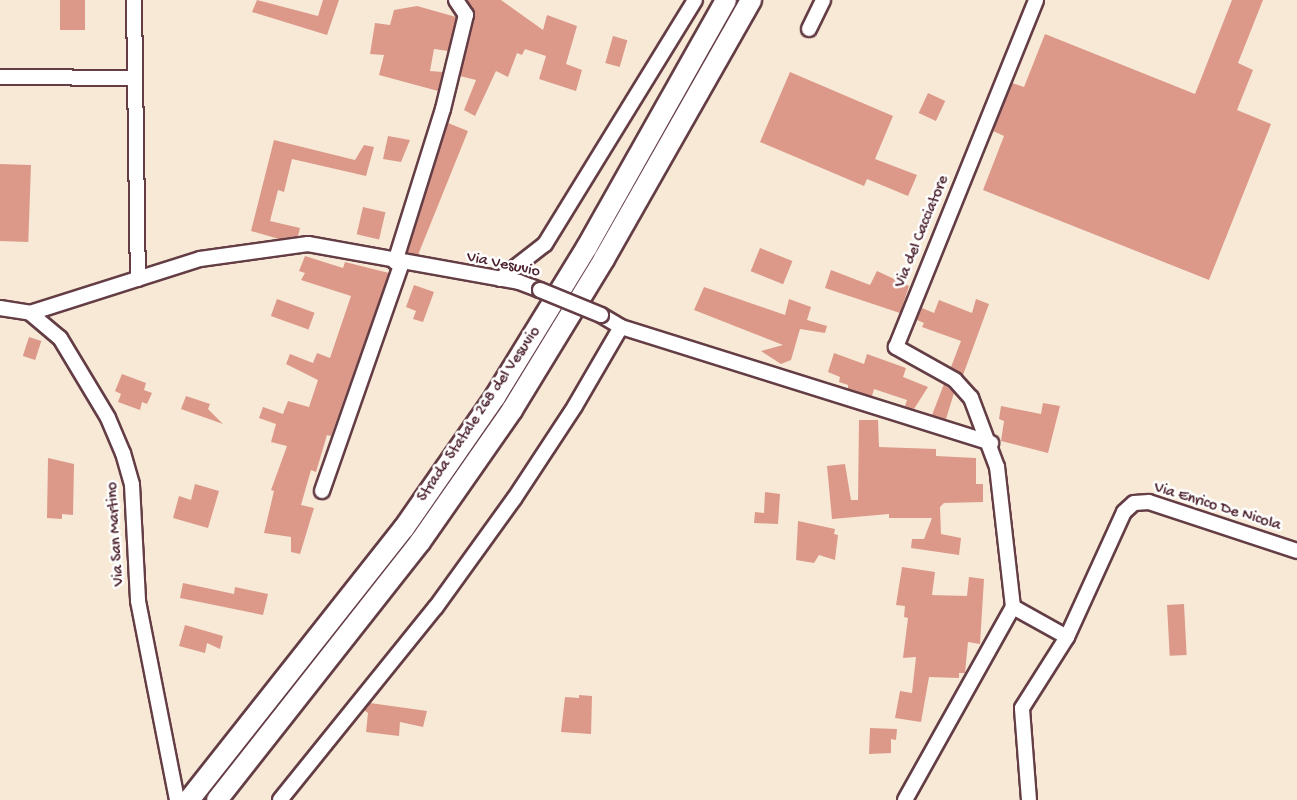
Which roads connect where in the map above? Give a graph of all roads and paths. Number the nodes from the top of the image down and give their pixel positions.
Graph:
1 (134, 0) edge
2 (456, 0) edge
3 (693, 0) edge
4 (726, 0) edge
5 (751, 0) edge
6 (823, 0) edge
7 (1036, 0) edge
8 (809, 29) dead end
9 (0, 77) edge
10 (135, 78) junction
11 (399, 262) junction
12 (138, 279) junction
13 (500, 279) junction
14 (0, 308) edge
15 (30, 313) junction
16 (621, 327) junction
17 (991, 443) junction
18 (322, 491) dead end
19 (1297, 550) edge
20 (1016, 608) junction
21 (1063, 633) junction
22 (177, 800) edge
23 (189, 800) edge
24 (217, 800) edge
25 (280, 800) edge
26 (905, 800) edge
27 (1029, 800) edge

1 - 10 street
2 - 11 street
3 - 13 street
4 - 23 highway, Strada Statale 268 del Vesuvio
5 - 24 highway, Strada Statale 268 del Vesuvio
6 - 8 street
7 - 17 street, Via del Cacciatore
9 - 10 street
10 - 12 street
11 - 12 street, Via Vesuvio
11 - 13 street, Via Vesuvio
11 - 18 street
12 - 15 street, Via Vesuvio
13 - 16 street, Via Vesuvio, bridge
14 - 15 street
15 - 22 street, Via San Martino
16 - 17 street, Via Vesuvio
16 - 25 street
17 - 20 street
19 - 21 street, Via Enrico De Nicola
20 - 21 street
20 - 26 street
21 - 27 street, Via Enrico De Nicola

